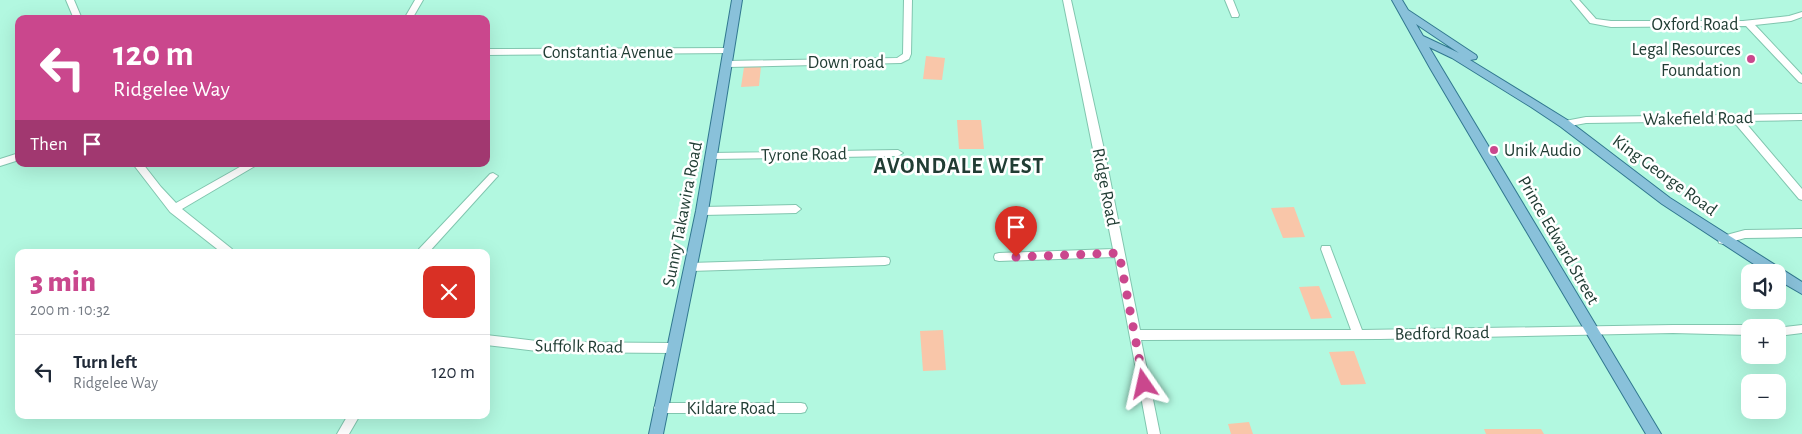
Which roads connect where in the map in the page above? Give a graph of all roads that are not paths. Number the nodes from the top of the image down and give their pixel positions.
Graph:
1 (70, 0) edge
2 (419, 0) edge
3 (736, 0) edge
4 (908, 0) edge
5 (1067, 0) edge
6 (1229, 0) edge
7 (1397, 0) edge
8 (1575, 0) edge
9 (1404, 12) junction
10 (1802, 14) edge
11 (76, 15) edge
12 (410, 15) edge
13 (1235, 15) dead end
14 (1749, 24) junction
15 (1420, 39) junction
16 (1447, 39) junction
17 (490, 52) edge
18 (1456, 56) junction
19 (728, 57) junction
20 (1435, 68) junction
21 (1802, 80) edge
22 (1535, 104) junction
23 (1802, 117) edge
24 (1736, 118) junction
25 (1565, 124) junction
26 (898, 153) dead end
27 (711, 156) junction
28 (15, 157) edge
29 (0, 163) edge
30 (140, 167) edge
31 (247, 167) edge
32 (494, 176) dead end
33 (1802, 196) edge
34 (174, 209) junction
35 (796, 209) dead end
36 (702, 212) junction
37 (1802, 233) edge
38 (1723, 240) junction
39 (224, 249) edge
40 (426, 249) edge
41 (1326, 249) dead end
42 (1119, 253) junction
43 (999, 257) dead end
44 (885, 261) dead end
45 (1762, 264) edge
46 (690, 267) junction
47 (1786, 279) edge
48 (1802, 289) edge
49 (1802, 329) edge
50 (1591, 330) junction
51 (1741, 330) edge
52 (1786, 330) edge
53 (1358, 334) junction
54 (1135, 335) junction
55 (490, 340) edge
56 (672, 348) junction
57 (660, 408) junction
58 (801, 408) dead end
59 (351, 419) edge
60 (342, 434) edge
61 (656, 434) edge
62 (1154, 434) edge
63 (1654, 434) edge

1 - 11 street
2 - 12 street
3 - 19 main road, Sunny Takawira Road
4 - 19 street, Down road
5 - 42 street, Ridge Road
6 - 13 street
7 - 9 main road
8 - 14 street, Oxford Road
9 - 15 main road, Prince Edward Street
9 - 16 main road, King George Road
10 - 14 street
14 - 21 street, Oxford Road
15 - 16 main road
15 - 18 main road, King George Road
15 - 20 main road, Prince Edward Street
16 - 22 main road, King George Road
17 - 19 street, Constantia Avenue
18 - 20 main road
18 - 22 main road, King George Road
19 - 27 main road, Sunny Takawira Road
20 - 50 main road, Prince Edward Street
22 - 25 main road, King George Road
23 - 24 street, Wakefield Road
24 - 25 street, Wakefield Road
24 - 33 street
25 - 38 main road, King George Road
26 - 27 street, Tyrone Road
27 - 36 main road, Sunny Takawira Road
28 - 29 street
30 - 34 street
31 - 34 street
32 - 40 street
34 - 39 street
35 - 36 street
36 - 46 main road, Sunny Takawira Road
37 - 38 street
38 - 45 main road, King George Road
41 - 53 street
42 - 43 street
42 - 54 street, Ridge Road
44 - 46 street
46 - 56 main road, Sunny Takawira Road
47 - 48 main road, King George Road
49 - 52 street
50 - 51 street, Bedford Road
50 - 53 street, Bedford Road
50 - 63 main road, Prince Edward Street
53 - 54 street, Bedford Road
54 - 62 street, Ridge Road
55 - 56 street, Suffolk Road
56 - 57 main road, Sunny Takawira Road
57 - 58 street, Kildare Road
57 - 61 main road, Sunny Takawira Road
59 - 60 street

